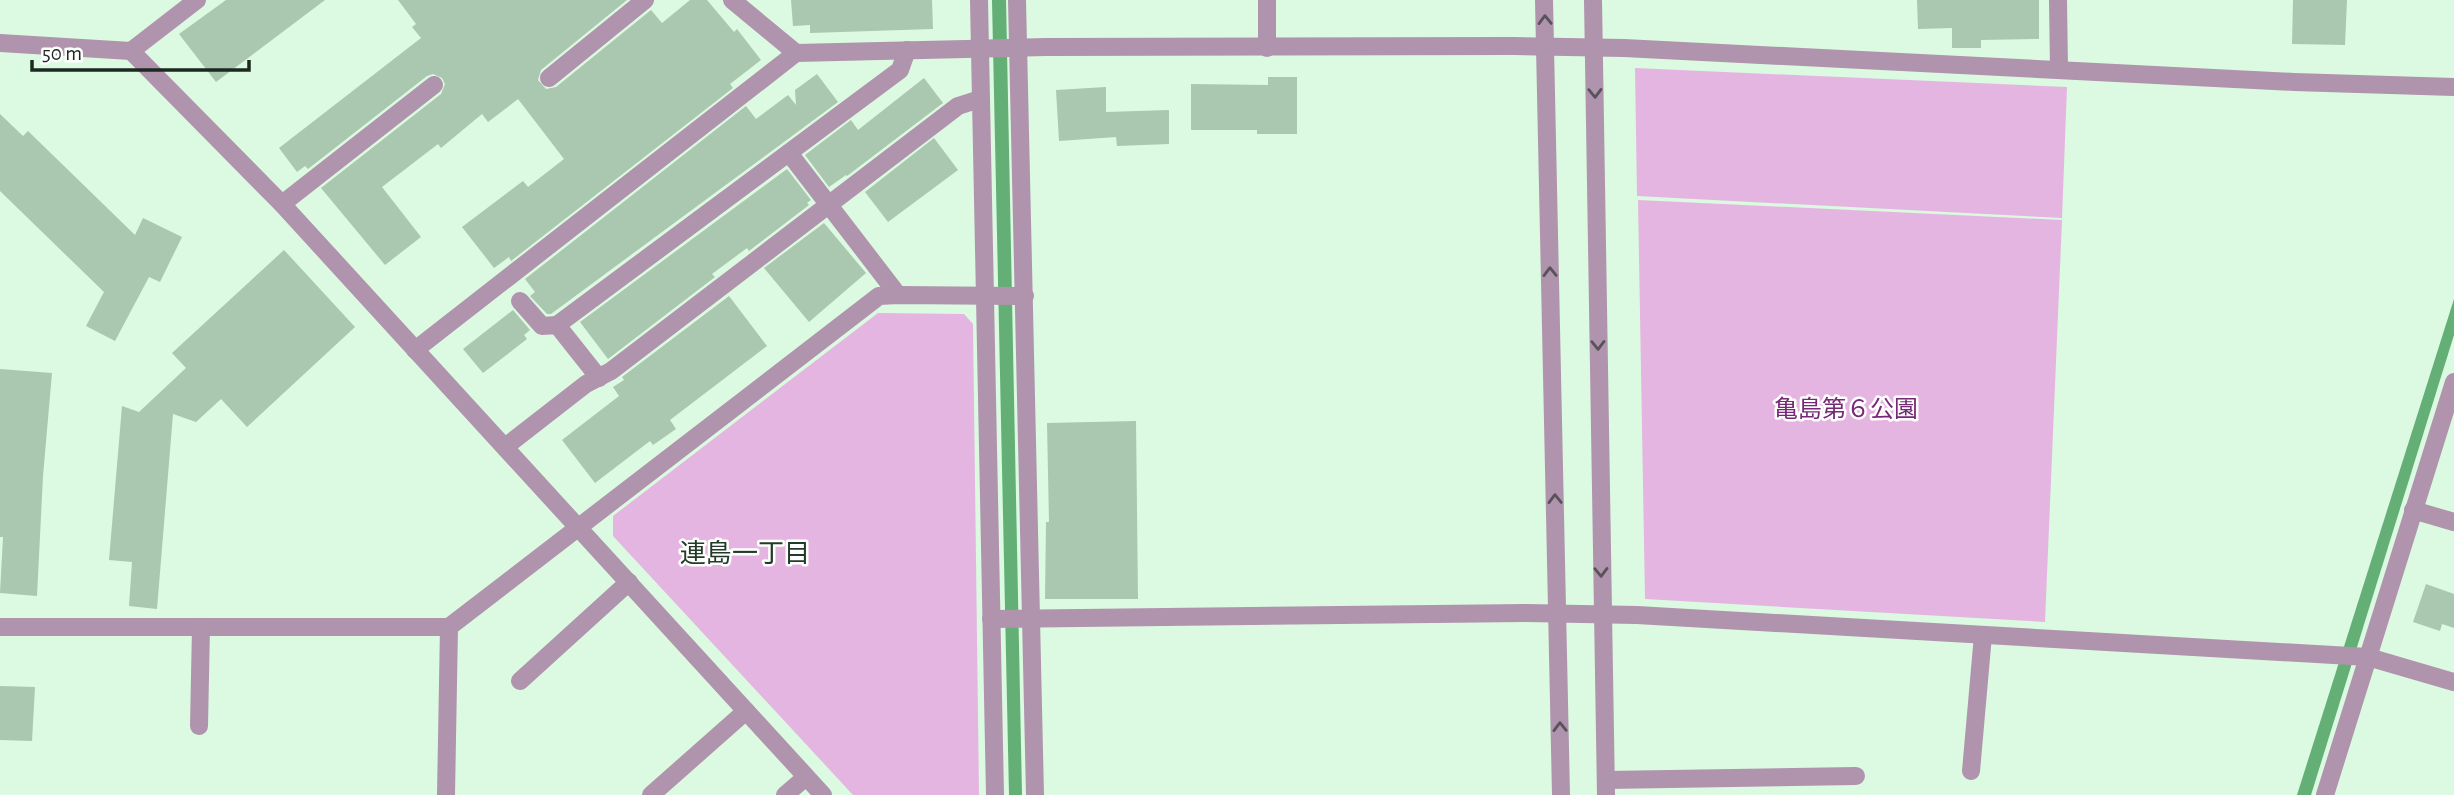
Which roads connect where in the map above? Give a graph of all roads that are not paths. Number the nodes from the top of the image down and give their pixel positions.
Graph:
1 (197, 0) edge
2 (645, 0) edge
3 (732, 0) edge
4 (979, 0) edge
5 (1017, 0) edge
6 (1267, 0) edge
7 (1544, 0) edge
8 (1593, 0) edge
9 (2058, 0) edge
10 (0, 43) edge
11 (1545, 47) junction
12 (1014, 48) junction
13 (1267, 48) junction
14 (1594, 48) junction
15 (907, 50) junction
16 (985, 50) junction
17 (131, 51) junction
18 (796, 53) junction
19 (2059, 69) junction
20 (549, 78) dead end
21 (434, 85) dead end
22 (2454, 87) edge
23 (980, 99) junction
24 (789, 153) junction
25 (282, 204) junction
26 (829, 204) junction
27 (898, 295) junction
28 (991, 295) junction
29 (1020, 296) junction
30 (520, 301) dead end
31 (557, 325) junction
32 (415, 350) junction
33 (598, 377) junction
34 (2454, 382) edge
35 (505, 447) junction
36 (2413, 510) junction
37 (2454, 522) edge
38 (578, 527) junction
39 (629, 582) junction
40 (1558, 613) junction
41 (1602, 614) junction
42 (1028, 618) junction
43 (996, 619) junction
44 (0, 626) edge
45 (449, 626) junction
46 (201, 627) junction
47 (1983, 635) junction
48 (2367, 657) junction
49 (520, 681) dead end
50 (2454, 682) edge
51 (746, 711) junction
52 (199, 726) dead end
53 (1971, 771) dead end
54 (1856, 776) dead end
55 (806, 777) junction
56 (1606, 788) edge
57 (446, 795) edge
58 (651, 795) edge
59 (785, 795) edge
60 (823, 795) edge
61 (995, 795) edge
62 (1035, 795) edge
63 (1562, 795) edge
64 (2325, 795) edge

1 - 17 street
2 - 20 street
3 - 18 street
4 - 16 street
5 - 12 street
6 - 13 street
11 -> 7 street
8 - 14 street
9 - 19 street
10 - 17 street
11 - 13 street
11 - 14 street
40 -> 11 street
12 - 13 street
12 - 16 street
12 - 29 street
14 - 19 street
14 -> 41 street
15 - 16 street
15 - 18 street
15 - 24 street
16 - 23 street
17 - 25 street
18 - 32 street
19 - 22 street
21 - 25 street
23 - 26 street
23 - 28 street
24 - 26 street
24 - 31 street
25 - 32 street
26 - 27 street
26 - 33 street
27 - 28 street
27 - 38 street
28 - 29 street
28 - 43 street
29 - 42 street
30 - 31 street
31 - 33 street
32 - 35 street
33 - 35 street
34 - 36 street
35 - 38 street
36 - 37 street
36 - 48 street
38 - 39 street
38 - 45 street
39 - 49 street
39 - 51 street
40 - 41 street
40 - 42 street
63 -> 40 street
41 - 47 street
41 - 56 street
42 - 43 street
42 - 62 street
43 - 61 street
44 - 46 street
45 - 46 street
45 - 57 street
46 - 52 street
47 - 48 street
47 - 53 street
48 - 50 street
48 - 64 street
51 - 55 street
51 - 58 street
54 - 56 street
55 - 59 street
55 - 60 street

